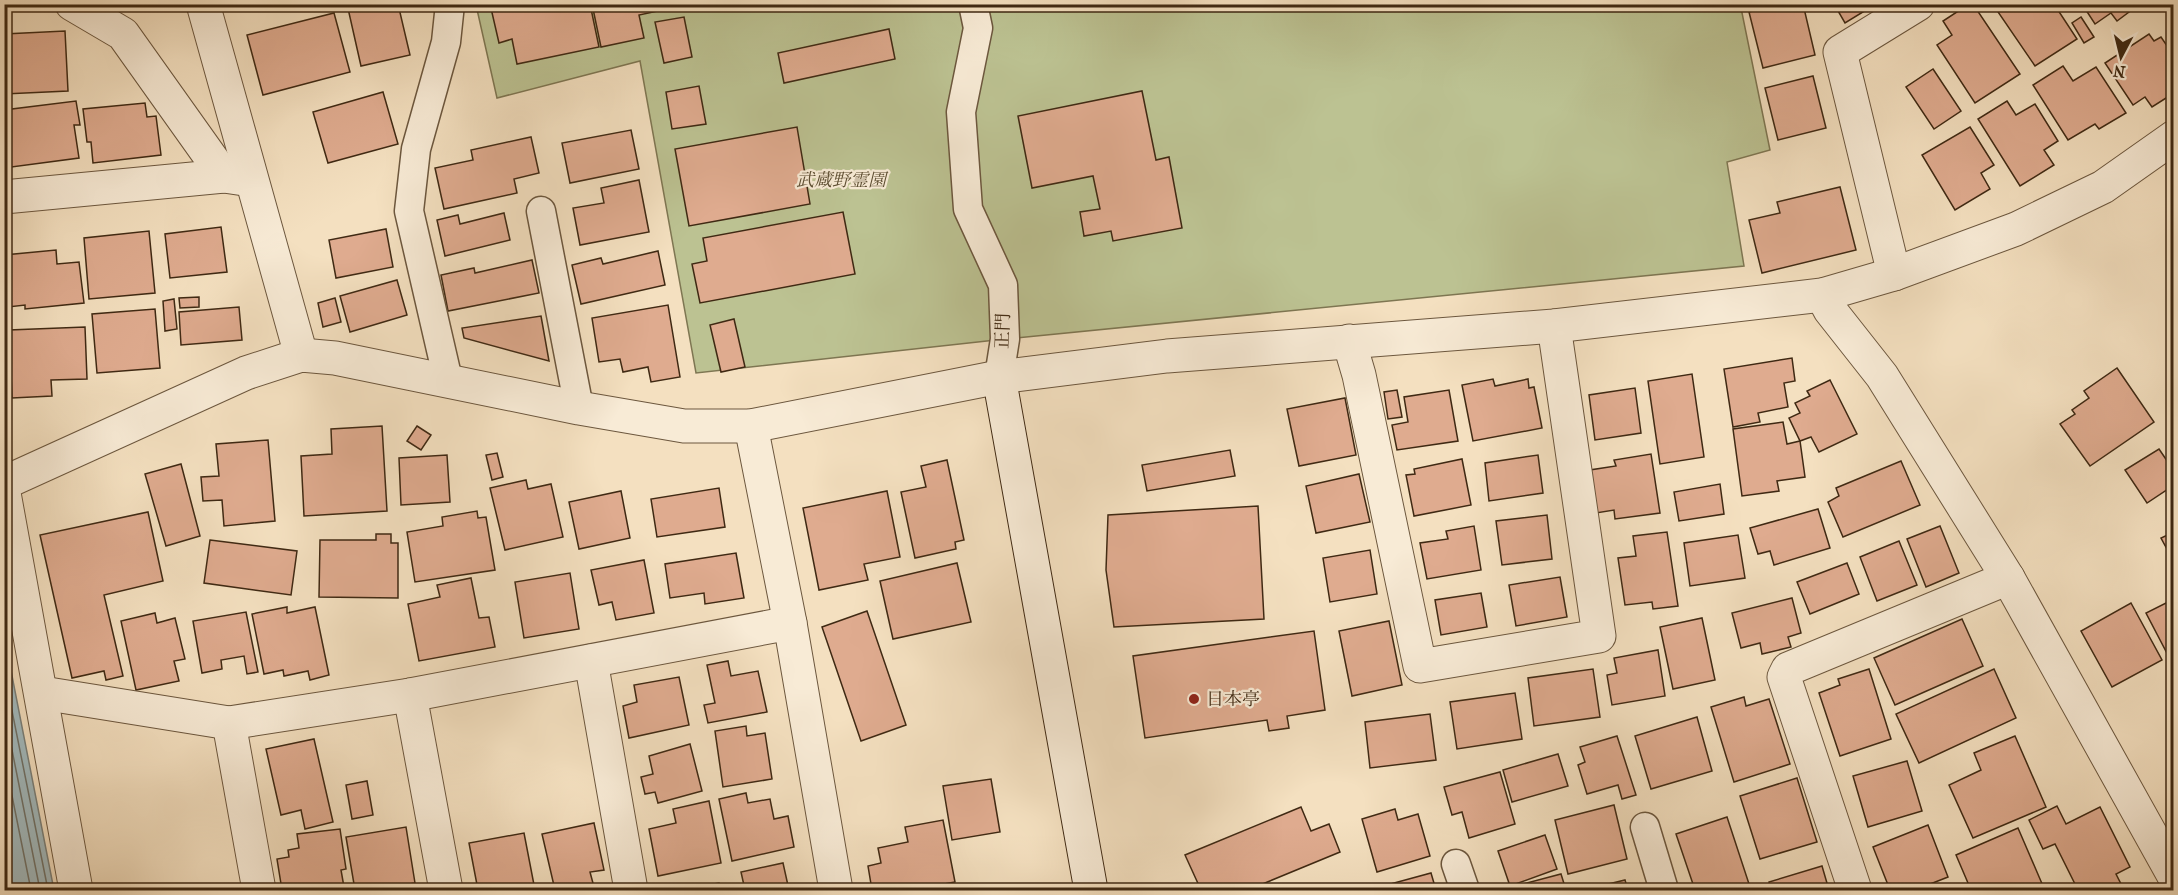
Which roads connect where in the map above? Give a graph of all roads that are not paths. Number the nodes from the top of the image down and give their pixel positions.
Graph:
1 (72, 4) edge
2 (203, 4) edge
3 (450, 4) edge
4 (973, 4) edge
5 (1918, 4) edge
6 (2174, 137) edge
7 (237, 178) junction
8 (4, 197) edge
9 (541, 211) dead end
10 (1894, 274) junction
11 (1822, 295) junction
12 (1554, 326) junction
13 (1349, 341) junction
14 (301, 356) junction
15 (999, 377) junction
16 (448, 380) junction
17 (579, 408) junction
18 (751, 426) junction
19 (4, 483) edge
20 (4, 493) edge
21 (2008, 578) junction
22 (790, 623) junction
23 (591, 661) junction
24 (42, 693) junction
25 (410, 695) junction
26 (229, 723) junction
27 (1645, 827) dead end
28 (1456, 864) dead end
29 (2174, 876) edge
30 (2174, 889) edge
31 (76, 891) edge
32 (259, 891) edge
33 (446, 891) edge
34 (631, 891) edge
35 (836, 891) edge
36 (1092, 891) edge
37 (1465, 891) edge
38 (1664, 891) edge
39 (1855, 891) edge
40 (2169, 891) edge

1 - 7 street
2 - 7 street
3 - 16 lane
4 - 15 lane, 正門
5 - 10 street
6 - 10 street
7 - 8 street
7 - 14 street
9 - 17 lane
10 - 11 street
11 - 12 street
11 - 21 street
12 - 13 street
12 - 13 street
13 - 15 street
14 - 16 street
14 - 19 street
15 - 18 street
15 - 36 street
16 - 17 street
17 - 18 street
18 - 22 street
20 - 24 street
21 - 29 street
21 - 39 street
22 - 23 street
22 - 35 street
23 - 25 street
23 - 34 street
24 - 26 street
24 - 31 street
25 - 26 street
25 - 33 street
26 - 32 street
27 - 38 lane
28 - 37 lane
30 - 40 street

